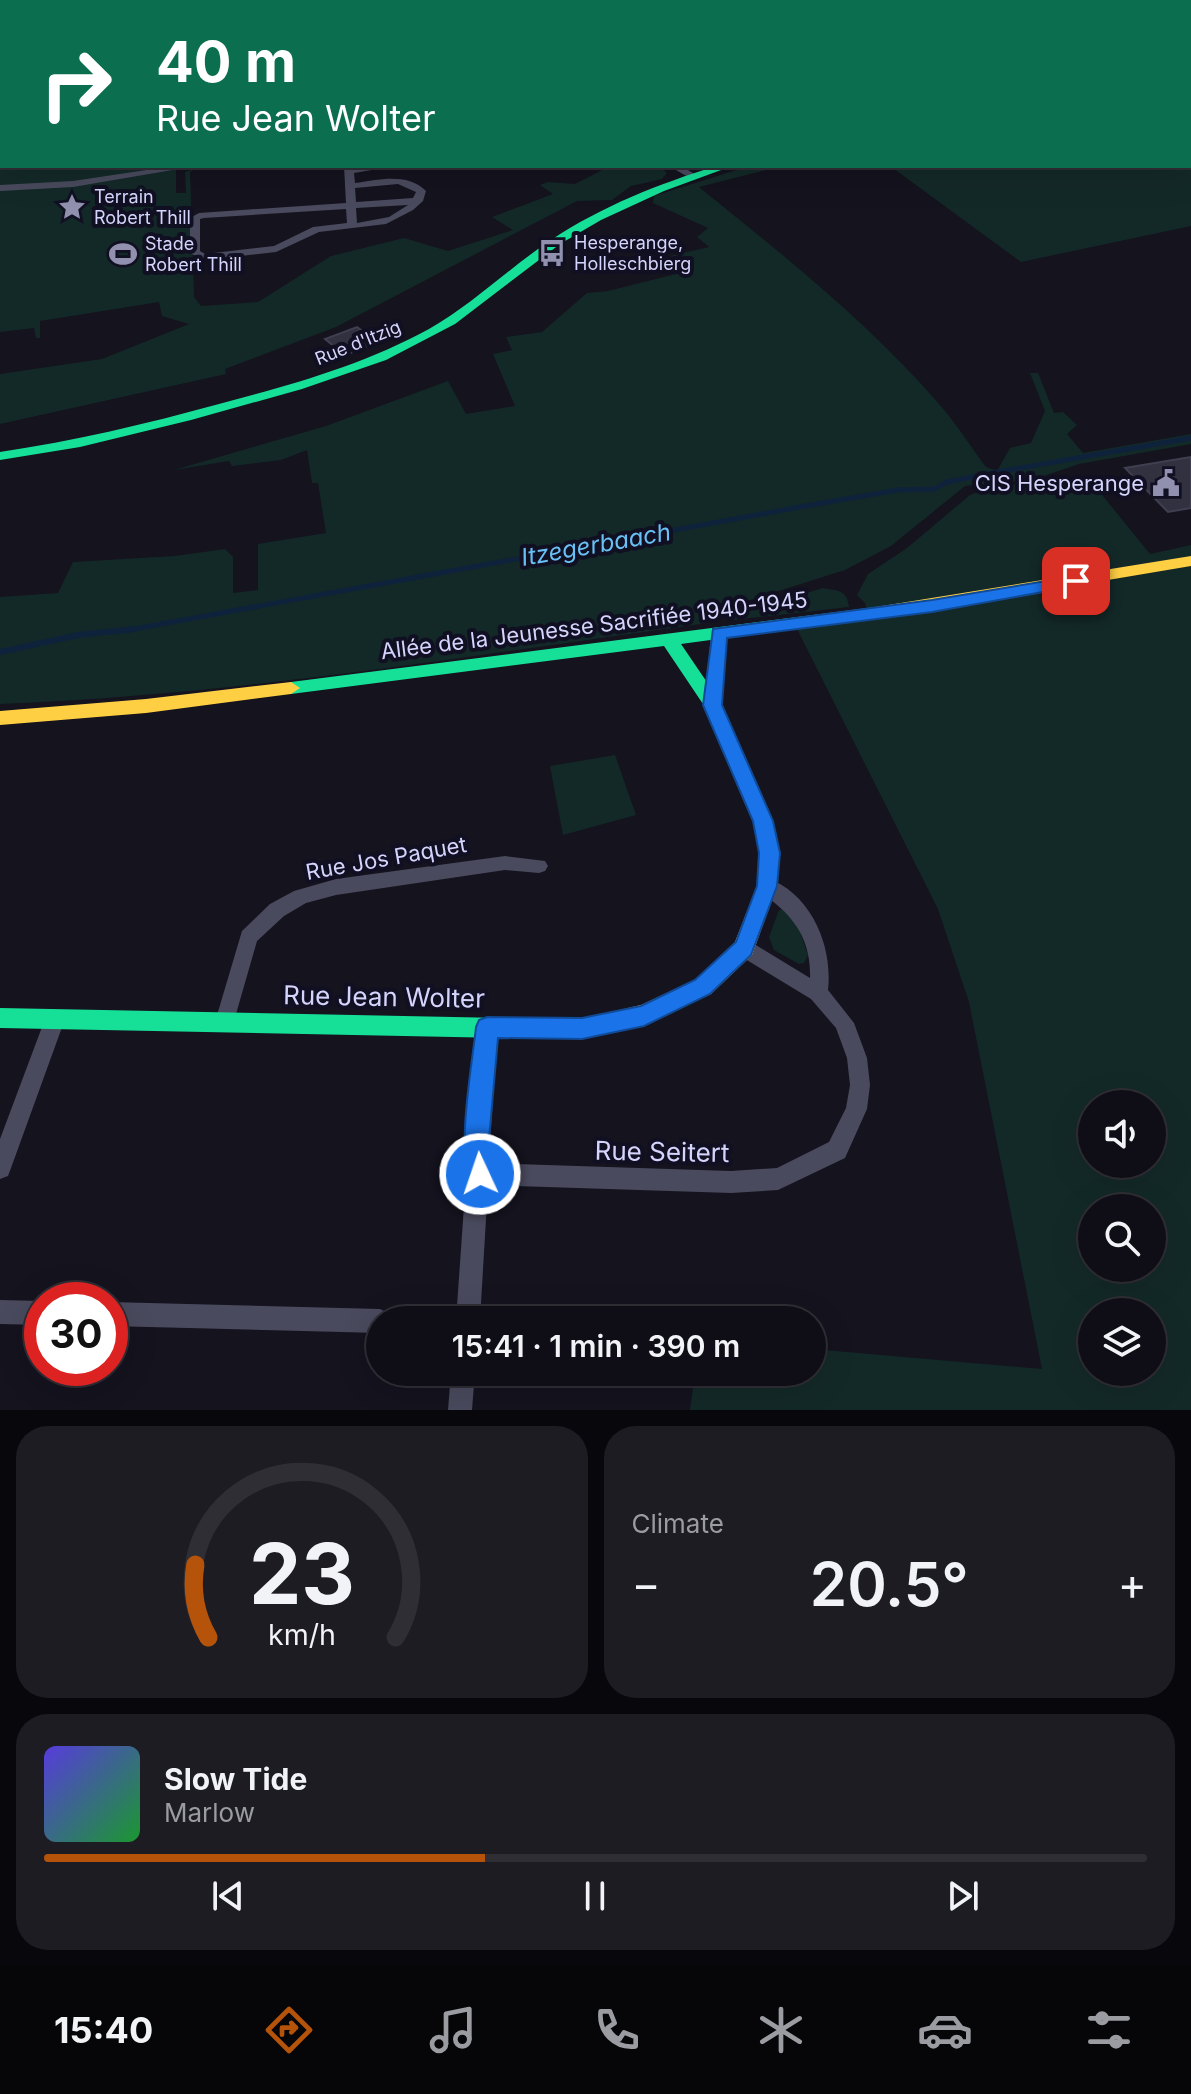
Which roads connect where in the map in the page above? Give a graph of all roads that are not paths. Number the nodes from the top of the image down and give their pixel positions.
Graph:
1 (178, 168) edge
2 (350, 168) edge
3 (678, 168) edge
4 (720, 168) edge
5 (693, 176) junction
6 (350, 186) junction
7 (0, 188) edge
8 (418, 201) junction
9 (351, 205) junction
10 (352, 226) junction
11 (0, 456) edge
12 (1191, 561) edge
13 (719, 633) junction
14 (669, 640) junction
15 (713, 705) junction
16 (0, 718) edge
17 (539, 866) dead end
18 (767, 886) junction
19 (744, 948) junction
20 (818, 993) junction
21 (0, 1018) edge
22 (55, 1019) junction
23 (225, 1022) junction
24 (487, 1027) junction
25 (0, 1168) edge
26 (480, 1174) junction
27 (469, 1306) edge
28 (0, 1312) edge
29 (24, 1313) edge
30 (128, 1314) edge
31 (366, 1321) edge
32 (462, 1386) edge
33 (460, 1410) edge

1 - 7 street
2 - 6 street
3 - 5 street
4 - 5 main road, Rue d'Itzig
5 - 11 main road, Rue d'Itzig
6 - 8 street
6 - 9 street
8 - 9 street
8 - 10 street
9 - 10 street
9 - 10 street
12 - 13 main road, Allée de la Jeunesse Sacrifiée 1940-1945
13 - 14 main road, Allée de la Jeunesse Sacrifiée 1940-1945
13 - 15 street, Rue Jean Wolter
14 - 15 main road, Rue Jean Wolter
14 - 16 main road, Allée de la Jeunesse Sacrifiée 1940-1945
15 - 18 main road, Rue Jean Wolter
17 - 23 street, Rue Jos Paquet
18 - 19 main road, Rue Jean Wolter
18 - 20 street
19 - 20 street
19 - 24 main road, Rue Jean Wolter
20 - 26 street, Rue Seitert
21 - 22 main road, Rue Jean Wolter
22 - 23 main road, Rue Jean Wolter
22 - 25 street
23 - 24 main road, Rue Jean Wolter
24 - 26 street
26 - 27 street
28 - 29 street
30 - 31 street
32 - 33 street

